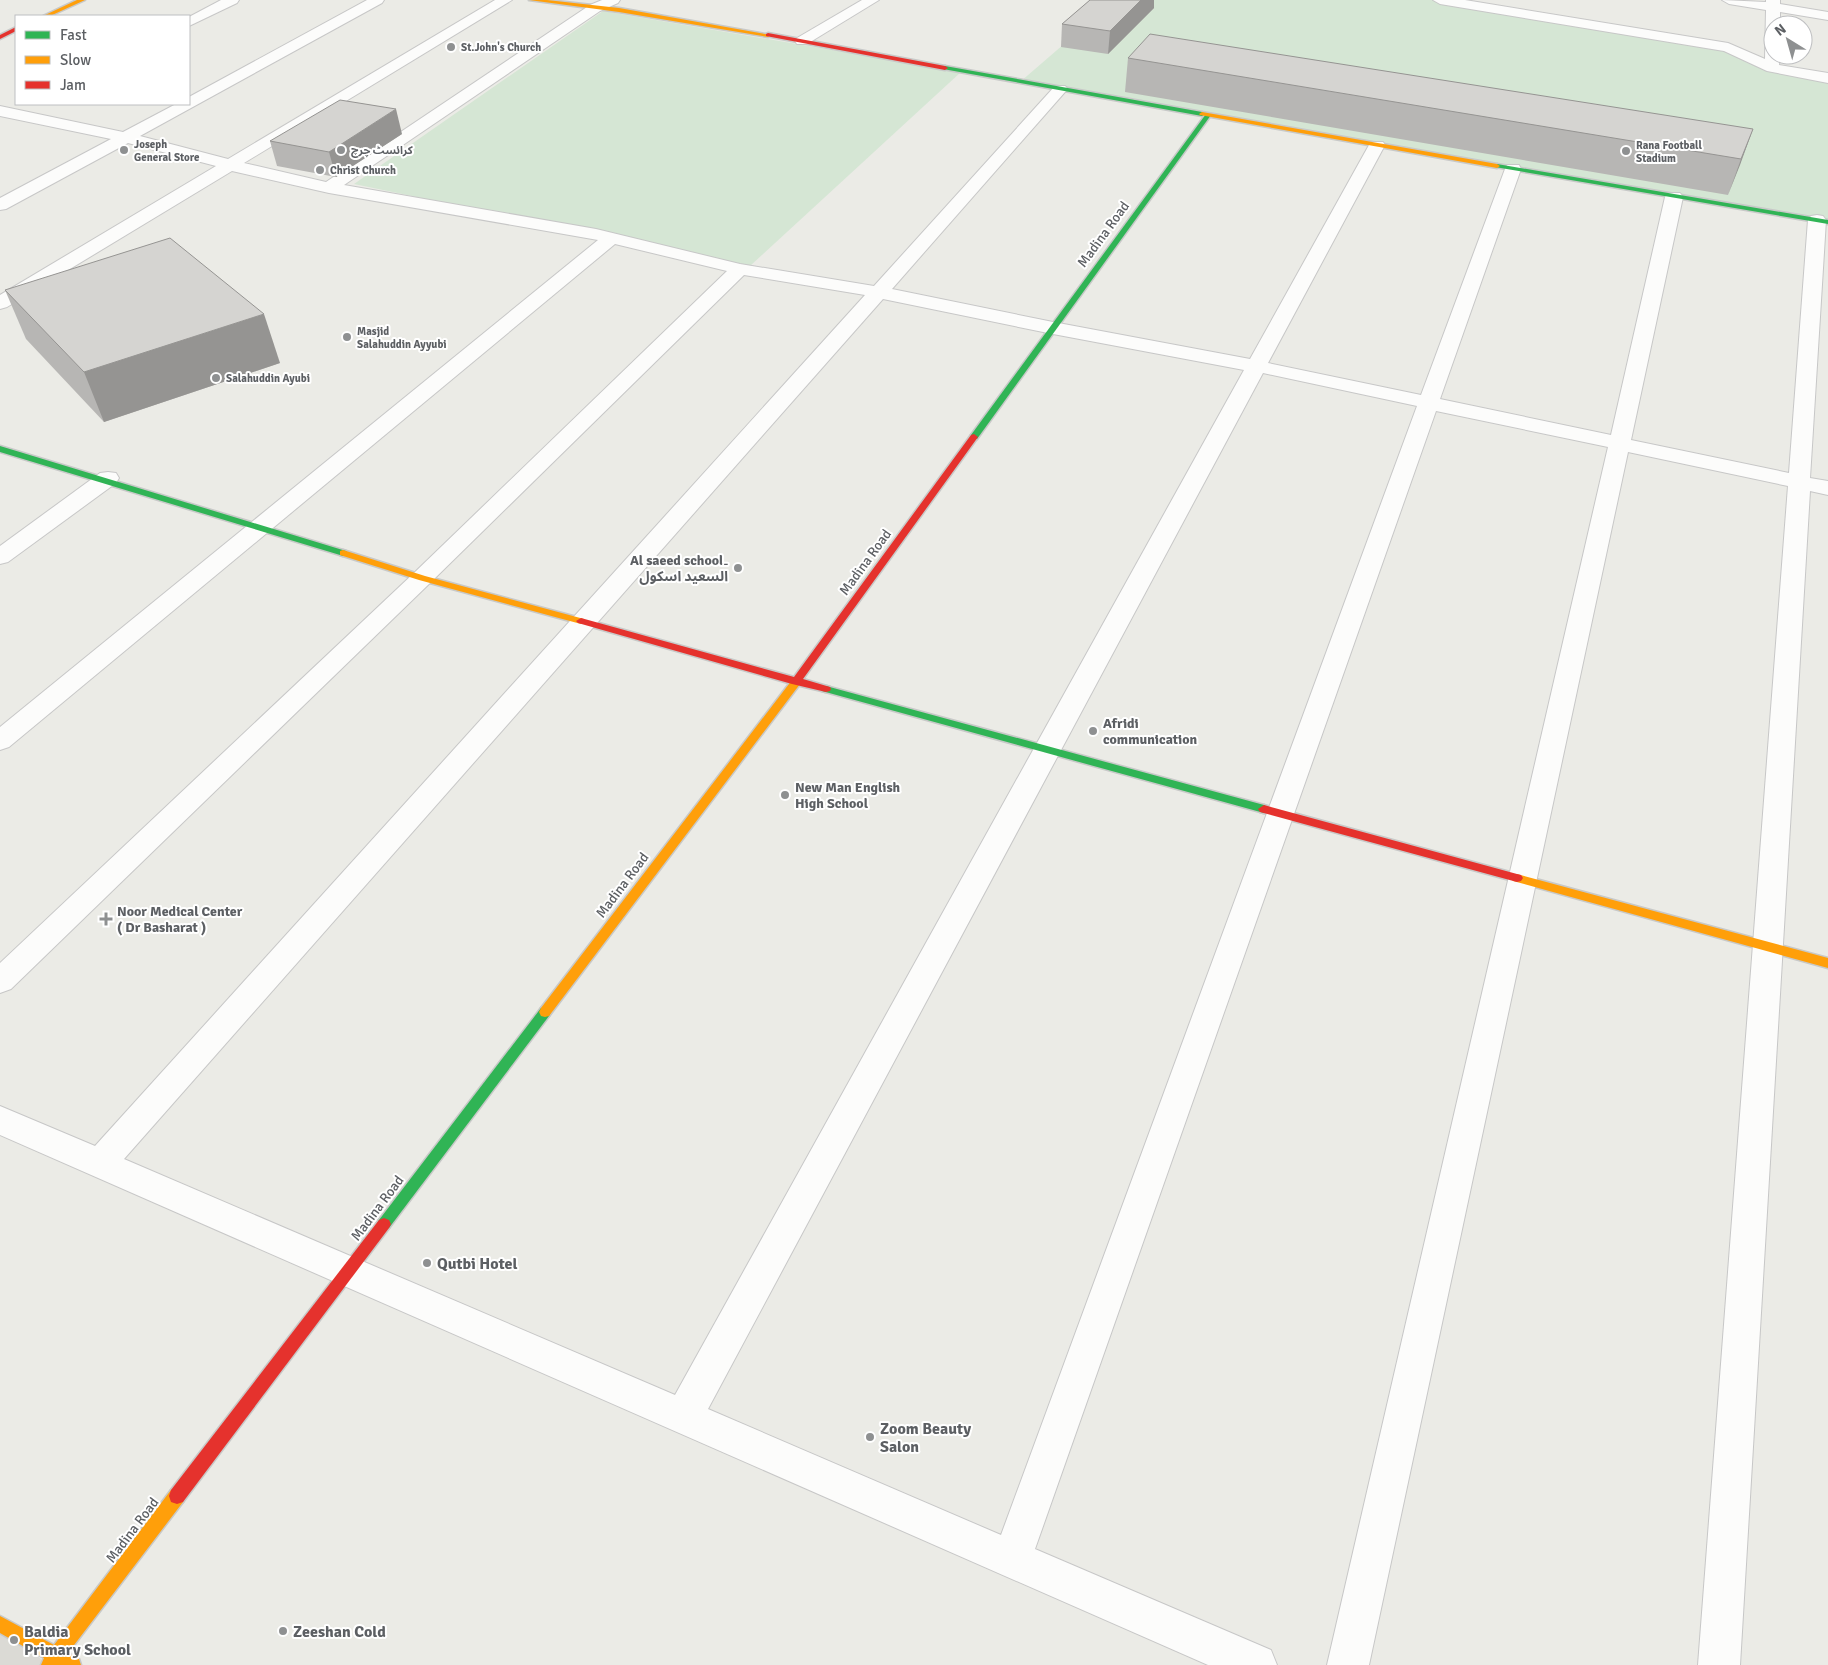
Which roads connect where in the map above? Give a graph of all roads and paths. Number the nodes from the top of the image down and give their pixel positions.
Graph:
1 (82, 0) edge
2 (232, 0) edge
3 (377, 0) edge
4 (506, 0) edge
5 (532, 0) edge
6 (613, 0) edge
7 (872, 0) edge
8 (1440, 0) edge
9 (1729, 0) edge
10 (1473, 2) edge
11 (1773, 3) edge
12 (595, 8) junction
13 (48, 15) edge
14 (1828, 16) edge
15 (190, 21) edge
16 (15, 29) edge
17 (0, 36) edge
18 (802, 41) junction
19 (1772, 68) junction
20 (1828, 78) edge
21 (1060, 90) junction
22 (190, 102) edge
23 (25, 105) edge
24 (184, 105) edge
25 (3, 114) edge
26 (1208, 116) junction
27 (126, 137) junction
28 (1377, 145) junction
29 (230, 165) junction
30 (1513, 169) junction
31 (330, 188) junction
32 (1674, 196) junction
33 (0, 205) edge
34 (1823, 221) edge
35 (610, 238) junction
36 (740, 269) junction
37 (878, 292) junction
38 (0, 302) edge
39 (1053, 328) junction
40 (1256, 366) junction
41 (1429, 403) junction
42 (1619, 443) junction
43 (0, 449) edge
44 (108, 478) junction
45 (1799, 482) junction
46 (1828, 488) edge
47 (260, 528) junction
48 (0, 557) edge
49 (422, 578) junction
50 (583, 622) junction
51 (796, 681) junction
52 (0, 741) edge
53 (1047, 750) junction
54 (1281, 814) junction
55 (1522, 880) junction
56 (1768, 947) junction
57 (1828, 964) edge
58 (0, 981) edge
59 (0, 1120) edge
60 (100, 1163) junction
61 (348, 1272) junction
62 (684, 1416) junction
63 (1012, 1559) junction
64 (0, 1624) edge
65 (52, 1660) edge
66 (73, 1665) edge
67 (1256, 1665) edge
68 (1348, 1665) edge
69 (1720, 1665) edge

1 - 13 street
2 - 15 street
3 - 22 street
4 - 29 street
5 - 12 street
6 - 12 street
7 - 18 street
8 - 10 street
9 - 11 street
10 - 19 street
11 - 14 street
11 - 19 street
12 - 18 street
12 - 31 street
16 - 17 street
18 - 21 street
19 - 20 street
21 - 26 street
21 - 37 street
23 - 25 street
24 - 27 street
25 - 27 street
26 - 28 street
26 - 39 street, Madina Road
27 - 29 street
27 - 33 street
28 - 30 street
28 - 40 street
29 - 31 street
29 - 38 street
30 - 32 street
30 - 41 street
31 - 35 street
32 - 34 street
32 - 42 street
34 - 45 street
35 - 36 street
35 - 47 street
36 - 37 street
36 - 49 street
37 - 39 street
37 - 50 street
39 - 40 street
39 - 51 street, Madina Road
40 - 41 street
40 - 53 street
41 - 42 street
41 - 54 street
42 - 45 street
42 - 55 street
43 - 44 street
44 - 47 street
44 - 48 street
45 - 46 street
45 - 56 street
47 - 49 street
47 - 52 street
49 - 50 street
49 - 58 street
50 - 51 street
50 - 60 street
51 - 53 street
51 - 61 street, Madina Road
53 - 54 street
53 - 62 street
54 - 55 street
54 - 63 street
55 - 56 street
55 - 68 street
56 - 57 street
56 - 69 street
59 - 60 street
60 - 61 street
61 - 62 street
61 - 65 street, Madina Road
62 - 63 street
63 - 67 street
64 - 65 street
65 - 66 street

